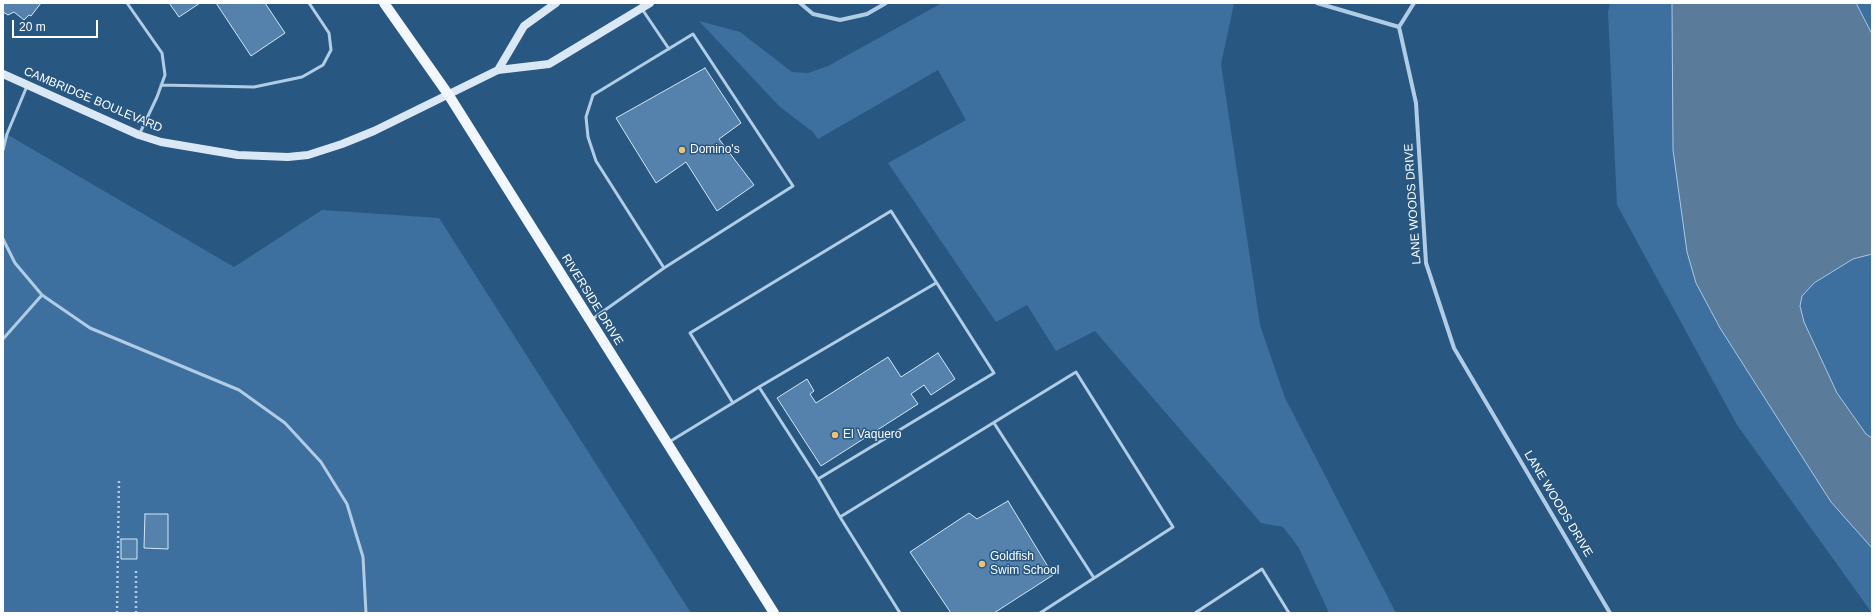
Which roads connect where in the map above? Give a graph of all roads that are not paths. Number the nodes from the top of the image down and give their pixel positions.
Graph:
1 (127, 3) edge
2 (309, 3) edge
3 (384, 3) edge
4 (556, 3) edge
5 (650, 3) edge
6 (800, 3) edge
7 (886, 3) edge
8 (1317, 3) edge
9 (1414, 3) edge
10 (641, 8) junction
11 (1399, 27) junction
12 (669, 49) junction
13 (498, 70) junction
14 (3, 74) edge
15 (161, 85) junction
16 (26, 86) junction
17 (448, 94) junction
18 (139, 135) junction
19 (3, 150) edge
20 (3, 239) edge
21 (664, 268) junction
22 (936, 282) junction
23 (42, 295) junction
24 (590, 321) junction
25 (3, 339) edge
26 (760, 387) junction
27 (733, 403) junction
28 (994, 423) junction
29 (666, 444) junction
30 (818, 480) junction
31 (840, 517) junction
32 (1094, 578) junction
33 (366, 613) edge
34 (774, 613) edge
35 (900, 613) edge
36 (1040, 613) edge
37 (1195, 613) edge
38 (1289, 613) edge
39 (1610, 613) edge

1 - 15 lane
2 - 15 lane
3 - 17 main road, RIVERSIDE DRIVE
4 - 13 street
5 - 10 street
6 - 7 street
8 - 11 street
9 - 11 street
10 - 12 lane
10 - 13 street
11 - 39 street, LANE WOODS DRIVE
12 - 21 lane
12 - 21 lane
13 - 17 street, CAMBRIDGE BOULEVARD
14 - 16 street, CAMBRIDGE BOULEVARD
15 - 18 lane
16 - 18 street, CAMBRIDGE BOULEVARD
16 - 19 lane
17 - 18 street, CAMBRIDGE BOULEVARD
17 - 24 main road, RIVERSIDE DRIVE
20 - 23 lane
21 - 24 lane
22 - 26 lane
22 - 27 lane
22 - 30 lane
23 - 25 lane
23 - 33 lane
24 - 29 main road, RIVERSIDE DRIVE
26 - 27 lane
26 - 30 lane
27 - 29 lane
28 - 31 lane
28 - 32 lane
28 - 32 lane
29 - 34 main road, RIVERSIDE DRIVE
30 - 31 lane
31 - 35 lane
32 - 36 lane
37 - 38 lane

